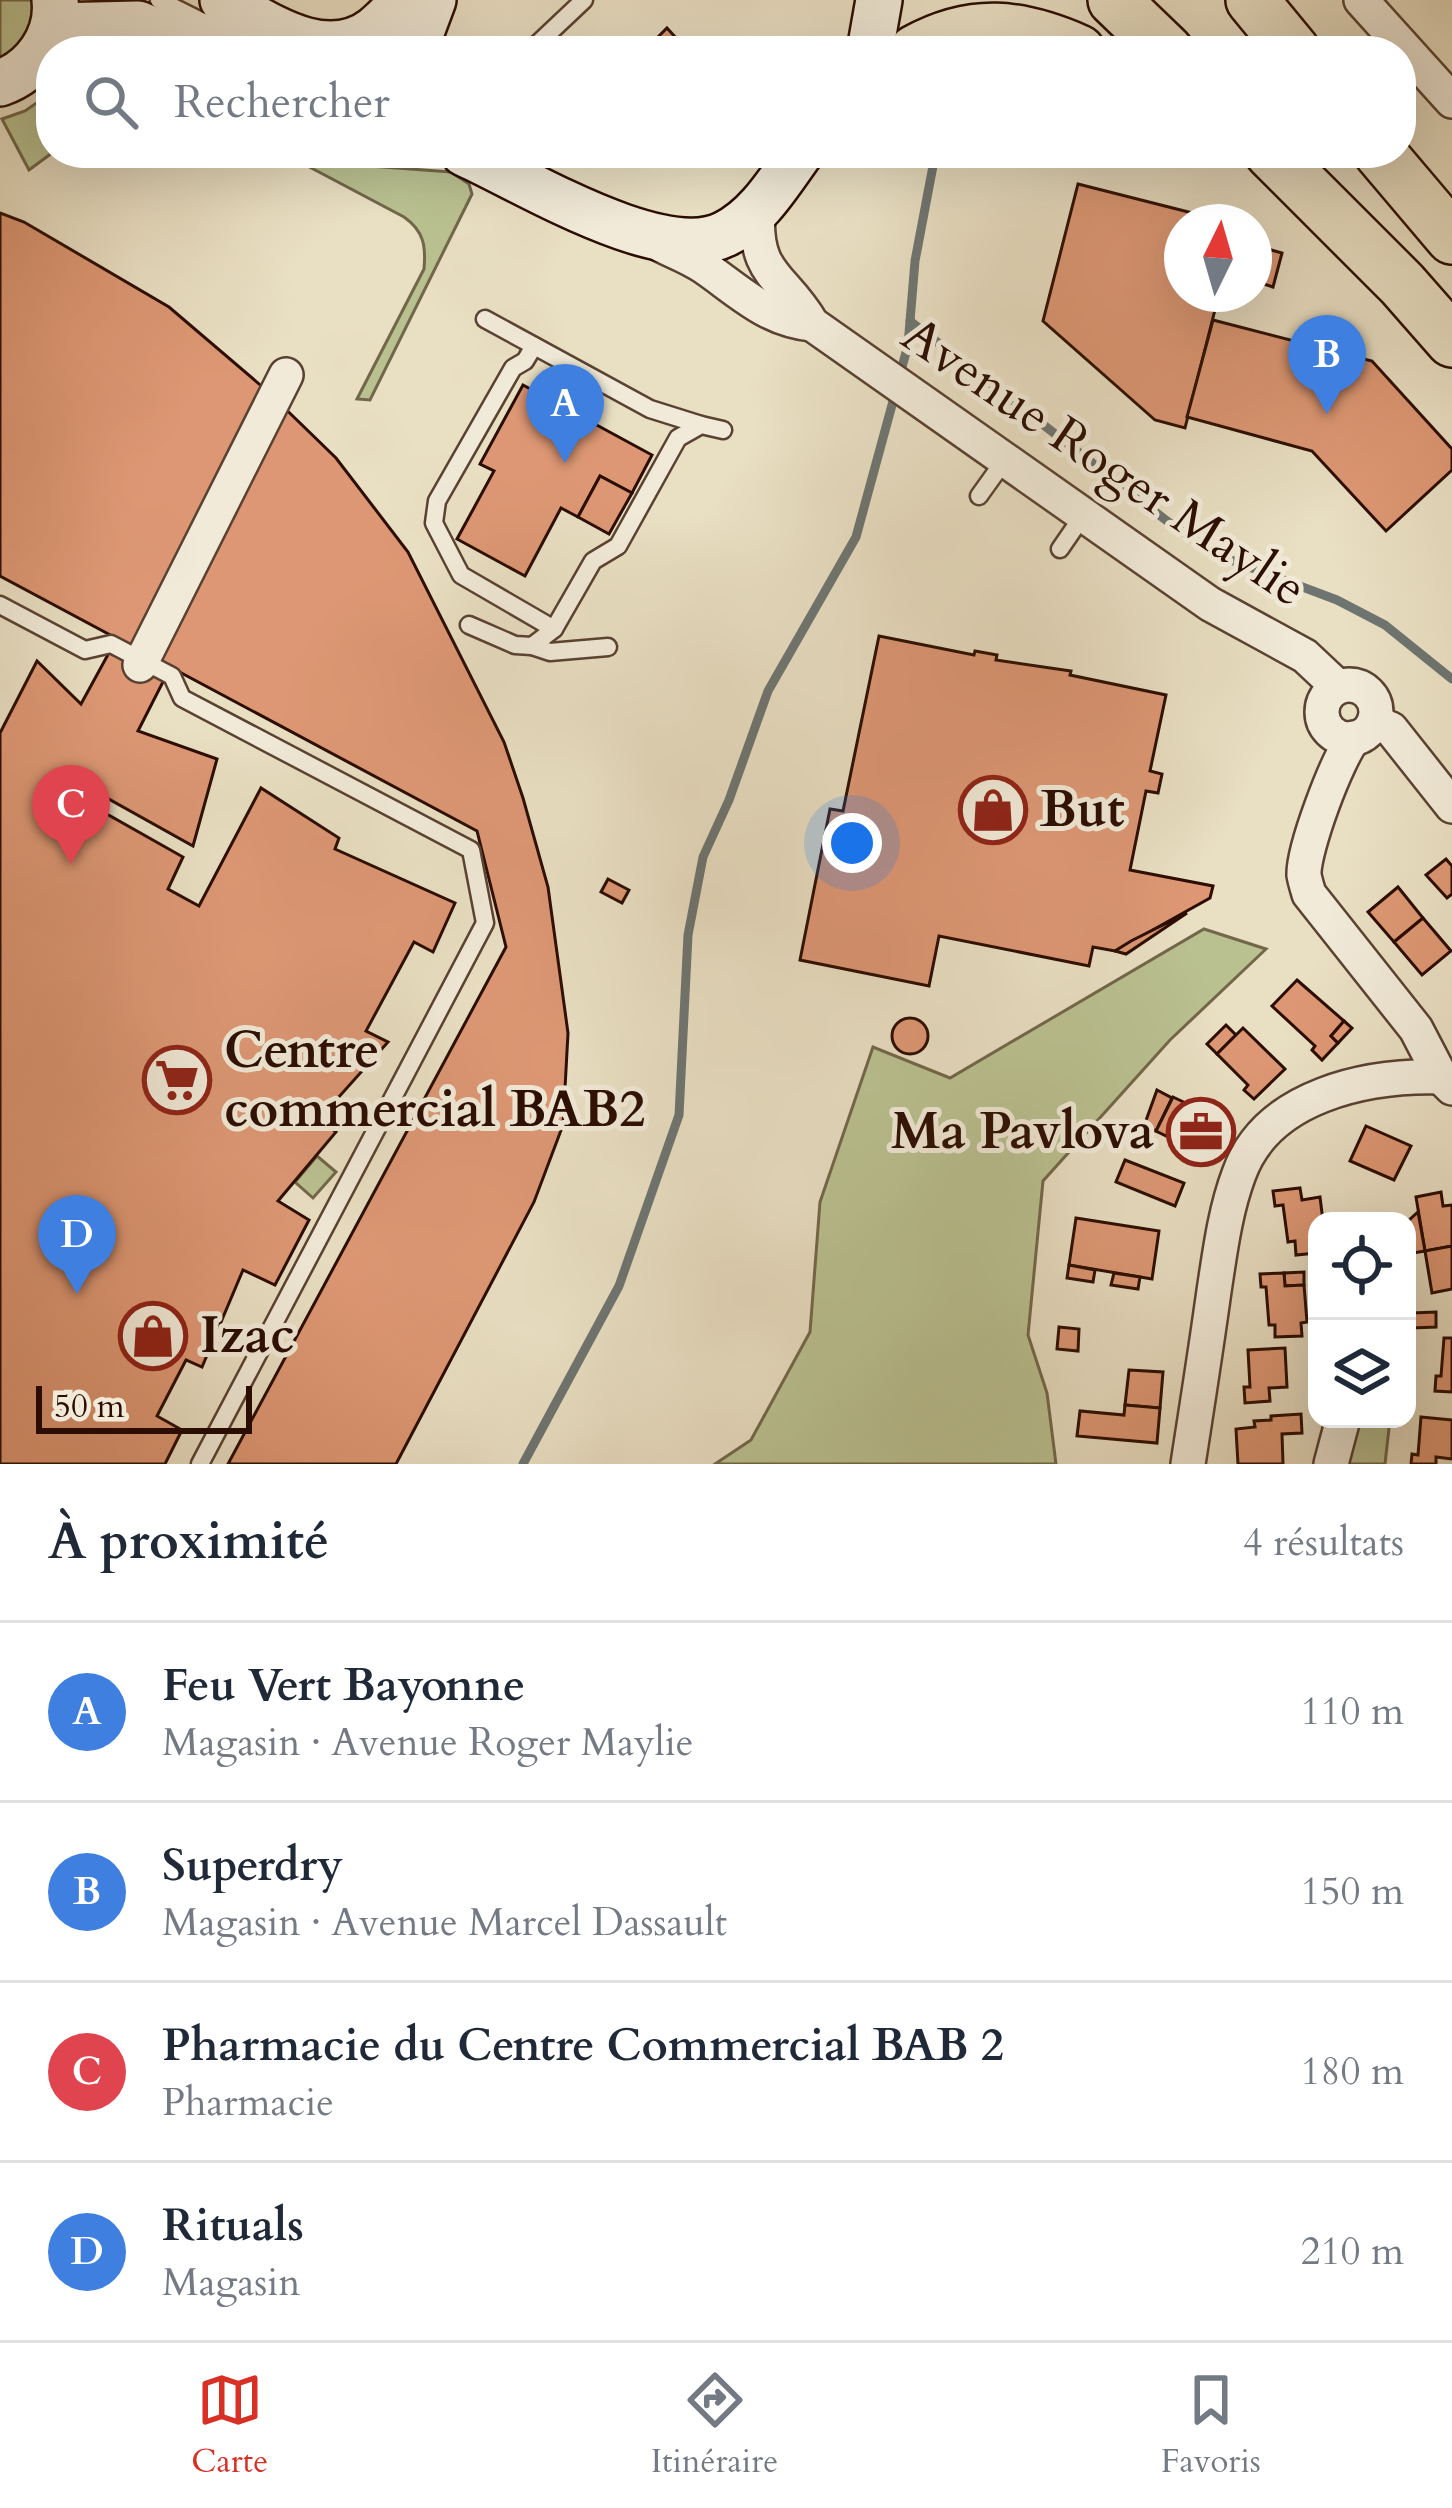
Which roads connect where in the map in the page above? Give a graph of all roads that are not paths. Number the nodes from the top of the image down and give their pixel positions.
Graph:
1 (160, 0) edge
2 (223, 0) edge
3 (400, 0) edge
4 (433, 0) edge
5 (584, 0) edge
6 (879, 0) edge
7 (1114, 0) edge
8 (1252, 0) edge
9 (1361, 0) edge
10 (54, 13) edge
11 (165, 36) edge
12 (231, 36) edge
13 (295, 36) edge
14 (363, 36) edge
15 (420, 36) edge
16 (546, 36) edge
17 (873, 36) edge
18 (946, 36) edge
19 (982, 36) edge
20 (1151, 36) edge
21 (1282, 36) edge
22 (1393, 36) edge
23 (36, 55) edge
24 (1416, 61) edge
25 (0, 83) edge
26 (1452, 101) edge
27 (497, 168) edge
28 (789, 168) edge
29 (1252, 168) edge
30 (1286, 168) edge
31 (1393, 168) edge
32 (758, 209) junction
33 (638, 233) junction
34 (1452, 238) edge
35 (1402, 284) junction
36 (484, 319) dead end
37 (812, 323) junction
38 (1452, 341) edge
39 (534, 346) junction
40 (286, 375) dead end
41 (650, 409) junction
42 (701, 425) junction
43 (722, 430) dead end
44 (678, 438) junction
45 (1004, 461) junction
46 (979, 496) dead end
47 (1082, 517) junction
48 (1060, 549) dead end
49 (0, 605) edge
50 (469, 625) dead end
51 (554, 629) junction
52 (532, 646) junction
53 (608, 647) dead end
54 (141, 662) junction
55 (1364, 730) junction
56 (1452, 806) edge
57 (1446, 1082) edge
58 (1341, 1428) edge
59 (200, 1464) edge
60 (1188, 1464) edge
61 (1331, 1464) edge

1 - 12 lane
2 - 13 street
3 - 14 street
4 - 15 street
5 - 16 lane
6 - 17 street
7 - 20 main road
8 - 21 main road
9 - 22 street
10 - 11 street
18 - 19 main road
23 - 25 street
24 - 26 street
27 - 33 street
28 - 32 street
29 - 35 main road
30 - 35 main road
31 - 34 main road
32 - 33 street
32 - 37 street, Avenue Roger Maylie
33 - 37 street, Avenue Roger Maylie
35 - 38 main road
36 - 39 lane
37 - 45 street, Avenue Roger Maylie
39 - 41 lane
39 - 51 lane
40 - 54 street
41 - 42 lane
41 - 44 lane
42 - 43 lane
42 - 44 lane
44 - 51 lane
45 - 46 lane
45 - 47 street, Avenue Roger Maylie
47 - 48 lane
47 - 55 street, Avenue Roger Maylie
49 - 54 lane
50 - 52 lane
51 - 52 lane
52 - 53 lane
54 - 59 lane
55 - 56 street
55 - 57 street
57 - 60 street
58 - 61 street

